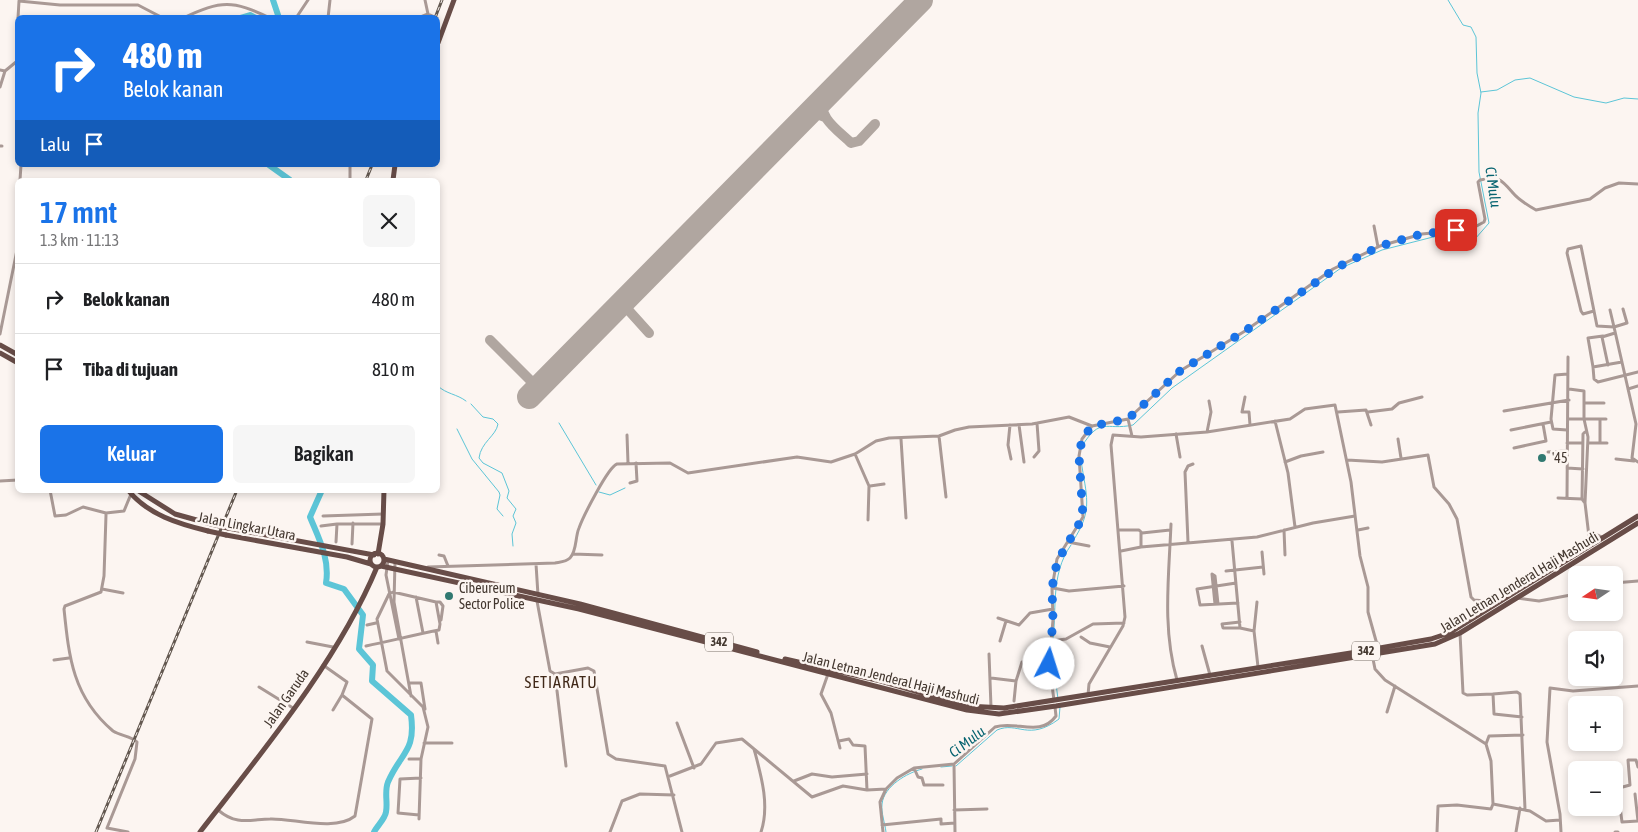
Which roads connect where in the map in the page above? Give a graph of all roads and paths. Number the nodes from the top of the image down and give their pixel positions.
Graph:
1 (308, 0) edge
2 (330, 0) edge
3 (426, 0) edge
4 (454, 0) edge
5 (19, 1) edge
6 (226, 1) edge
7 (428, 14) edge
8 (18, 15) edge
9 (158, 15) edge
10 (188, 15) edge
11 (263, 15) edge
12 (298, 15) edge
13 (328, 15) edge
14 (440, 19) edge
15 (446, 22) junction
16 (440, 38) edge
17 (15, 64) edge
18 (0, 70) edge
19 (5, 71) junction
20 (0, 87) edge
21 (1638, 184) edge
22 (1374, 226) dead end
23 (1378, 247) junction
24 (15, 260) edge
25 (1623, 308) dead end
26 (1610, 310) dead end
27 (1594, 311) junction
28 (1614, 327) junction
29 (1615, 333) junction
30 (0, 334) edge
31 (1603, 336) junction
32 (0, 345) edge
33 (0, 353) edge
34 (15, 353) edge
35 (1568, 357) dead end
36 (15, 361) edge
37 (1622, 362) junction
38 (1608, 364) junction
39 (1593, 367) junction
40 (1638, 372) edge
41 (1568, 374) junction
42 (1625, 375) junction
43 (1638, 386) edge
44 (1569, 389) junction
45 (1628, 389) junction
46 (1245, 397) dead end
47 (1422, 397) dead end
48 (1569, 400) junction
49 (1209, 401) dead end
50 (1552, 402) junction
51 (1585, 403) junction
52 (1604, 403) dead end
53 (1504, 410) dead end
54 (1338, 412) junction
55 (1368, 412) junction
56 (1636, 416) edge
57 (1568, 418) junction
58 (1128, 419) junction
59 (1584, 419) junction
60 (1600, 419) junction
61 (1606, 420) dead end
62 (1275, 421) junction
63 (1551, 422) junction
64 (1038, 423) junction
65 (1543, 424) junction
66 (1010, 425) junction
67 (1019, 425) junction
68 (1250, 425) junction
69 (1371, 425) dead end
70 (1092, 426) junction
71 (1511, 430) dead end
72 (1567, 430) junction
73 (1207, 432) junction
74 (1585, 432) junction
75 (1176, 434) junction
76 (627, 435) dead end
77 (939, 436) junction
78 (1132, 436) junction
79 (901, 439) junction
80 (1398, 439) dead end
81 (1568, 443) junction
82 (1588, 443) junction
83 (1600, 443) junction
84 (1607, 443) dead end
85 (1583, 444) junction
86 (1636, 445) edge
87 (1514, 448) dead end
88 (1567, 451) junction
89 (1324, 452) dead end
90 (1548, 452) dead end
91 (856, 454) junction
92 (1034, 457) dead end
93 (1180, 457) dead end
94 (1401, 458) junction
95 (1011, 459) dead end
96 (1616, 459) dead end
97 (1347, 460) junction
98 (1024, 462) dead end
99 (1285, 462) junction
100 (1636, 462) edge
101 (628, 463) junction
102 (636, 463) junction
103 (1194, 464) dead end
104 (1567, 468) junction
105 (1582, 469) junction
106 (15, 480) edge
107 (0, 481) edge
108 (630, 483) dead end
109 (884, 484) dead end
110 (870, 486) junction
111 (50, 493) edge
112 (129, 493) edge
113 (130, 493) edge
114 (142, 493) edge
115 (384, 493) edge
116 (946, 497) dead end
117 (1558, 498) dead end
118 (1567, 498) junction
119 (1582, 499) junction
120 (1585, 503) junction
121 (106, 513) junction
122 (175, 514) junction
123 (384, 514) junction
124 (323, 516) dead end
125 (1356, 516) junction
126 (1638, 516) edge
127 (906, 518) dead end
128 (171, 520) junction
129 (868, 520) dead end
130 (353, 523) junction
131 (1638, 523) edge
132 (337, 524) junction
133 (383, 524) junction
134 (1171, 524) dead end
135 (321, 526) dead end
136 (1295, 527) junction
137 (1368, 528) dead end
138 (1118, 530) junction
139 (1170, 530) junction
140 (1284, 530) junction
141 (1358, 530) junction
142 (1589, 530) junction
143 (1141, 532) junction
144 (1602, 537) junction
145 (290, 538) junction
146 (1232, 540) junction
147 (1188, 542) junction
148 (334, 544) junction
149 (352, 544) dead end
150 (1070, 544) junction
151 (1170, 545) junction
152 (1590, 545) junction
153 (288, 546) junction
154 (1089, 546) dead end
155 (1141, 547) junction
156 (1121, 551) junction
157 (1262, 552) dead end
158 (376, 554) junction
159 (573, 554) junction
160 (439, 555) dead end
161 (602, 555) dead end
162 (1285, 555) dead end
163 (386, 560) junction
164 (395, 562) junction
165 (536, 564) junction
166 (379, 566) junction
167 (448, 566) junction
168 (1263, 566) junction
169 (420, 568) junction
170 (394, 569) junction
171 (1235, 570) junction
172 (1226, 571) dead end
173 (1264, 574) dead end
174 (1638, 581) edge
175 (1623, 582) edge
176 (1236, 583) junction
177 (1124, 586) junction
178 (1215, 586) junction
179 (102, 588) junction
180 (498, 589) junction
181 (1053, 589) junction
182 (123, 593) dead end
183 (392, 593) junction
184 (416, 596) junction
185 (1568, 596) edge
186 (1517, 597) junction
187 (538, 598) junction
188 (392, 602) junction
189 (1257, 602) dead end
190 (1500, 602) junction
191 (1238, 603) junction
192 (384, 604) junction
193 (1216, 604) junction
194 (579, 607) junction
195 (1052, 608) junction
196 (998, 618) dead end
197 (1006, 621) junction
198 (1240, 622) junction
199 (376, 623) junction
200 (1124, 623) junction
201 (367, 625) dead end
202 (1240, 628) junction
203 (436, 631) junction
204 (1254, 631) junction
205 (423, 633) junction
206 (1460, 633) junction
207 (1081, 637) dead end
208 (400, 639) junction
209 (1000, 640) dead end
210 (1053, 641) junction
211 (307, 642) dead end
212 (380, 643) junction
213 (438, 643) dead end
214 (366, 646) dead end
215 (1202, 646) dead end
216 (334, 647) junction
217 (1110, 647) junction
218 (1404, 647) junction
219 (1378, 648) junction
220 (989, 654) dead end
221 (1372, 654) junction
222 (69, 658) junction
223 (54, 660) dead end
224 (1049, 664) junction
225 (323, 665) junction
226 (1258, 667) junction
227 (828, 673) junction
228 (555, 674) junction
229 (838, 674) junction
230 (1210, 675) junction
231 (991, 678) junction
232 (1016, 681) junction
233 (1177, 681) junction
234 (410, 683) junction
235 (1395, 686) junction
236 (1638, 686) edge
237 (259, 687) dead end
238 (1493, 694) junction
239 (1088, 695) junction
240 (342, 696) junction
241 (411, 697) junction
242 (1014, 701) dead end
243 (1062, 702) junction
244 (1055, 704) junction
245 (1033, 707) junction
246 (293, 708) junction
247 (991, 708) junction
248 (333, 710) dead end
249 (424, 710) junction
250 (1387, 712) dead end
251 (1522, 717) junction
252 (677, 723) dead end
253 (428, 732) junction
254 (1522, 735) junction
255 (838, 741) junction
256 (433, 742) junction
257 (424, 743) junction
258 (452, 743) dead end
259 (1486, 744) junction
260 (754, 748) junction
261 (840, 748) dead end
262 (409, 759) dead end
263 (421, 759) junction
264 (954, 764) junction
265 (566, 766) dead end
266 (1638, 767) edge
267 (694, 768) junction
268 (915, 770) junction
269 (868, 774) junction
270 (670, 776) junction
271 (421, 778) junction
272 (794, 782) junction
273 (943, 785) dead end
274 (886, 789) junction
275 (867, 790) junction
276 (1635, 794) dead end
277 (674, 795) junction
278 (1493, 804) junction
279 (218, 809) junction
280 (986, 809) dead end
281 (1522, 809) junction
282 (954, 810) junction
283 (1560, 820) junction
284 (1638, 821) edge
285 (955, 823) junction
286 (882, 825) junction
287 (128, 832) edge
288 (200, 832) edge
289 (610, 832) edge
290 (682, 832) edge
291 (761, 832) edge
292 (883, 832) edge
293 (955, 832) edge
294 (1437, 832) edge
295 (1516, 832) edge
296 (1560, 832) edge

1 - 12 street
2 - 13 street
3 - 7 street
4 - 15 main road
5 - 8 street
5 - 9 street
6 - 10 street
6 - 11 street
14 - 15 street
15 - 16 main road
17 - 19 street
18 - 19 street
19 - 20 street
21 - 23 street
22 - 23 street
23 - 58 street
24 - 30 street
25 - 28 street
26 - 28 street
27 - 27 street
27 - 28 street
28 - 29 street
29 - 31 street
29 - 37 street
31 - 38 street
31 - 39 street
32 - 34 main road
33 - 36 main road
35 - 41 street
37 - 38 street
37 - 42 street
38 - 39 street
39 - 42 street
40 - 42 street
41 - 44 street
41 - 50 street
42 - 45 street
43 - 45 street
44 - 48 street
44 - 51 street
45 - 56 street
46 - 68 street
47 - 55 street
48 - 50 street
48 - 57 street
49 - 73 street
50 - 53 street
50 - 63 street
51 - 52 street
51 - 59 street
54 - 55 street
54 - 62 street
54 - 97 street
55 - 69 street
56 - 86 street
57 - 59 street
57 - 72 street
58 - 70 street
58 - 78 street
59 - 60 street
59 - 74 street
60 - 61 street
60 - 83 street
62 - 68 street
62 - 99 street
63 - 65 street
63 - 72 street
64 - 67 street
64 - 70 street
64 - 92 street
65 - 71 street
65 - 87 street
66 - 67 street
66 - 77 street
66 - 95 street
67 - 98 street
68 - 73 street
70 - 150 street
72 - 81 street
73 - 75 street
74 - 82 street
74 - 85 street
75 - 78 street
75 - 93 street
76 - 101 street
77 - 79 street
77 - 116 street
78 - 138 street
79 - 91 street
79 - 127 street
80 - 94 street
81 - 85 street
81 - 88 street
82 - 83 street
82 - 120 street
83 - 84 street
85 - 105 street
86 - 100 street
88 - 90 street
88 - 104 street
89 - 99 street
91 - 102 street
91 - 110 street
94 - 97 street
94 - 190 street
96 - 100 street
97 - 125 street
99 - 136 street
101 - 102 street
101 - 159 street
102 - 108 street
103 - 147 street
104 - 105 street
104 - 118 street
105 - 119 street
106 - 107 street
109 - 110 street
110 - 129 street
111 - 121 street
112 - 121 street
113 - 128 main road, Jalan Lingkar Utara
114 - 122 main road, Jalan Lingkar Utara
115 - 123 main road
117 - 118 street
118 - 119 street
119 - 120 street
120 - 142 street
121 - 179 street
122 - 128 main road
122 - 145 main road, Jalan Lingkar Utara, bridge
123 - 124 street
123 - 133 main road
125 - 136 street
125 - 141 street
126 - 144 main road, Jalan Letnan Jenderal Haji Mashudi / 342
128 - 153 main road, Jalan Lingkar Utara, bridge
130 - 132 street
130 - 133 street
130 - 149 street
131 - 186 main road, Jalan Letnan Jenderal Haji Mashudi / 342
132 - 135 street
132 - 148 street
133 - 158 main road
134 - 139 street
136 - 140 street
137 - 141 street
138 - 143 street
138 - 156 street
139 - 143 street
139 - 151 street
140 - 146 street
140 - 162 street
141 - 219 street
142 - 144 street
142 - 152 street
143 - 155 street
144 - 152 main road, Jalan Letnan Jenderal Haji Mashudi / 342
145 - 148 main road, Jalan Lingkar Utara
145 - 153 main road
146 - 147 street
146 - 171 street
147 - 151 street
148 - 158 main road, Jalan Lingkar Utara
150 - 154 street
150 - 181 street
151 - 155 street
151 - 233 street
152 - 190 main road, Jalan Letnan Jenderal Haji Mashudi / 342
153 - 166 main road, Jalan Lingkar Utara
155 - 156 street
156 - 177 street
157 - 168 street
158 - 163 main road
158 - 166 main road
159 - 161 street
159 - 165 street
160 - 167 street
163 - 164 main road, Jalan Letnan Jenderal Haji Mashudi / 342
163 - 166 main road
164 - 169 main road, Jalan Letnan Jenderal Haji Mashudi / 342
164 - 170 street
165 - 167 street
165 - 187 street
166 - 170 main road, Jalan Letnan Jenderal Haji Mashudi / 342
166 - 183 street
166 - 216 main road, Jalan Garuda
167 - 169 street
168 - 171 street
168 - 173 street
169 - 180 main road, Jalan Letnan Jenderal Haji Mashudi / 342
170 - 180 main road, Jalan Letnan Jenderal Haji Mashudi / 342
170 - 183 street
171 - 172 street
171 - 176 street
174 - 175 street
176 - 178 street
176 - 191 street
177 - 181 street
177 - 200 street
178 - 193 street
178 - 193 street
179 - 182 street
179 - 222 street
180 - 187 main road, Jalan Letnan Jenderal Haji Mashudi / 342
181 - 195 street
183 - 184 street
183 - 188 street
183 - 192 street
184 - 203 street
184 - 205 street
185 - 186 street
186 - 206 main road, Jalan Letnan Jenderal Haji Mashudi / 342
187 - 194 main road, Jalan Letnan Jenderal Haji Mashudi / 342
187 - 228 street
188 - 192 street
188 - 208 street
189 - 204 street
190 - 218 main road, Jalan Letnan Jenderal Haji Mashudi / 342
191 - 193 street
191 - 198 street
192 - 199 street
194 - 227 main road, Jalan Letnan Jenderal Haji Mashudi / 342
194 - 229 main road, Jalan Letnan Jenderal Haji Mashudi / 342
195 - 197 street
195 - 210 street
196 - 197 street
197 - 209 street
198 - 202 street
198 - 202 street
199 - 201 street
199 - 212 street
200 - 210 street
200 - 217 street
202 - 204 street
203 - 205 street
203 - 213 street
204 - 226 street
205 - 208 street
206 - 218 main road, Jalan Letnan Jenderal Haji Mashudi / 342
206 - 238 street
207 - 217 street
208 - 212 street
208 - 234 street
210 - 224 street
211 - 216 street
212 - 214 street
212 - 241 street
215 - 230 street
216 - 225 main road, Jalan Garuda
217 - 239 street
218 - 219 main road, Jalan Letnan Jenderal Haji Mashudi / 342
218 - 221 main road, Jalan Letnan Jenderal Haji Mashudi / 342
219 - 226 main road, Jalan Letnan Jenderal Haji Mashudi / 342
220 - 231 street
221 - 235 street
221 - 243 main road, Jalan Letnan Jenderal Haji Mashudi / 342
222 - 223 street
222 - 287 street
224 - 232 street
224 - 244 street
225 - 240 street
225 - 246 main road, Jalan Garuda
226 - 230 main road, Jalan Letnan Jenderal Haji Mashudi / 342
227 - 229 main road, Jalan Letnan Jenderal Haji Mashudi / 342
227 - 255 street
228 - 265 street
228 - 270 street
229 - 245 main road, Jalan Letnan Jenderal Haji Mashudi / 342
229 - 247 main road, Jalan Letnan Jenderal Haji Mashudi / 342
230 - 233 main road, Jalan Letnan Jenderal Haji Mashudi / 342
231 - 232 street
231 - 247 street
232 - 242 street
233 - 239 main road, Jalan Letnan Jenderal Haji Mashudi / 342
234 - 241 street
234 - 249 street
235 - 250 street
235 - 259 street
236 - 283 street
237 - 246 street
238 - 251 street
238 - 251 street
239 - 243 main road, Jalan Letnan Jenderal Haji Mashudi / 342
240 - 248 street
240 - 279 street
241 - 249 street
243 - 244 main road, Jalan Letnan Jenderal Haji Mashudi / 342
244 - 245 main road, Jalan Letnan Jenderal Haji Mashudi / 342
244 - 264 street
245 - 247 main road, Jalan Letnan Jenderal Haji Mashudi / 342
246 - 279 main road, Jalan Garuda
249 - 253 street
251 - 254 street
252 - 267 street
253 - 256 street
253 - 257 street
254 - 259 street
254 - 281 street
255 - 261 street
255 - 269 street
256 - 257 street
256 - 258 street
257 - 263 street
259 - 278 street
260 - 267 street
260 - 272 street
260 - 291 street
262 - 263 street
263 - 271 street
264 - 268 street
264 - 282 street
266 - 284 street
267 - 270 street
268 - 273 street
268 - 274 street
269 - 272 street
269 - 275 street
270 - 277 street
271 - 271 street
272 - 275 street
274 - 275 street
274 - 286 street
276 - 284 street
277 - 289 street
277 - 290 street
278 - 281 street
278 - 294 street
279 - 288 main road, Jalan Garuda
280 - 282 street
281 - 283 street
281 - 295 street
282 - 285 street
283 - 296 street
285 - 286 street
285 - 293 street
286 - 292 street

